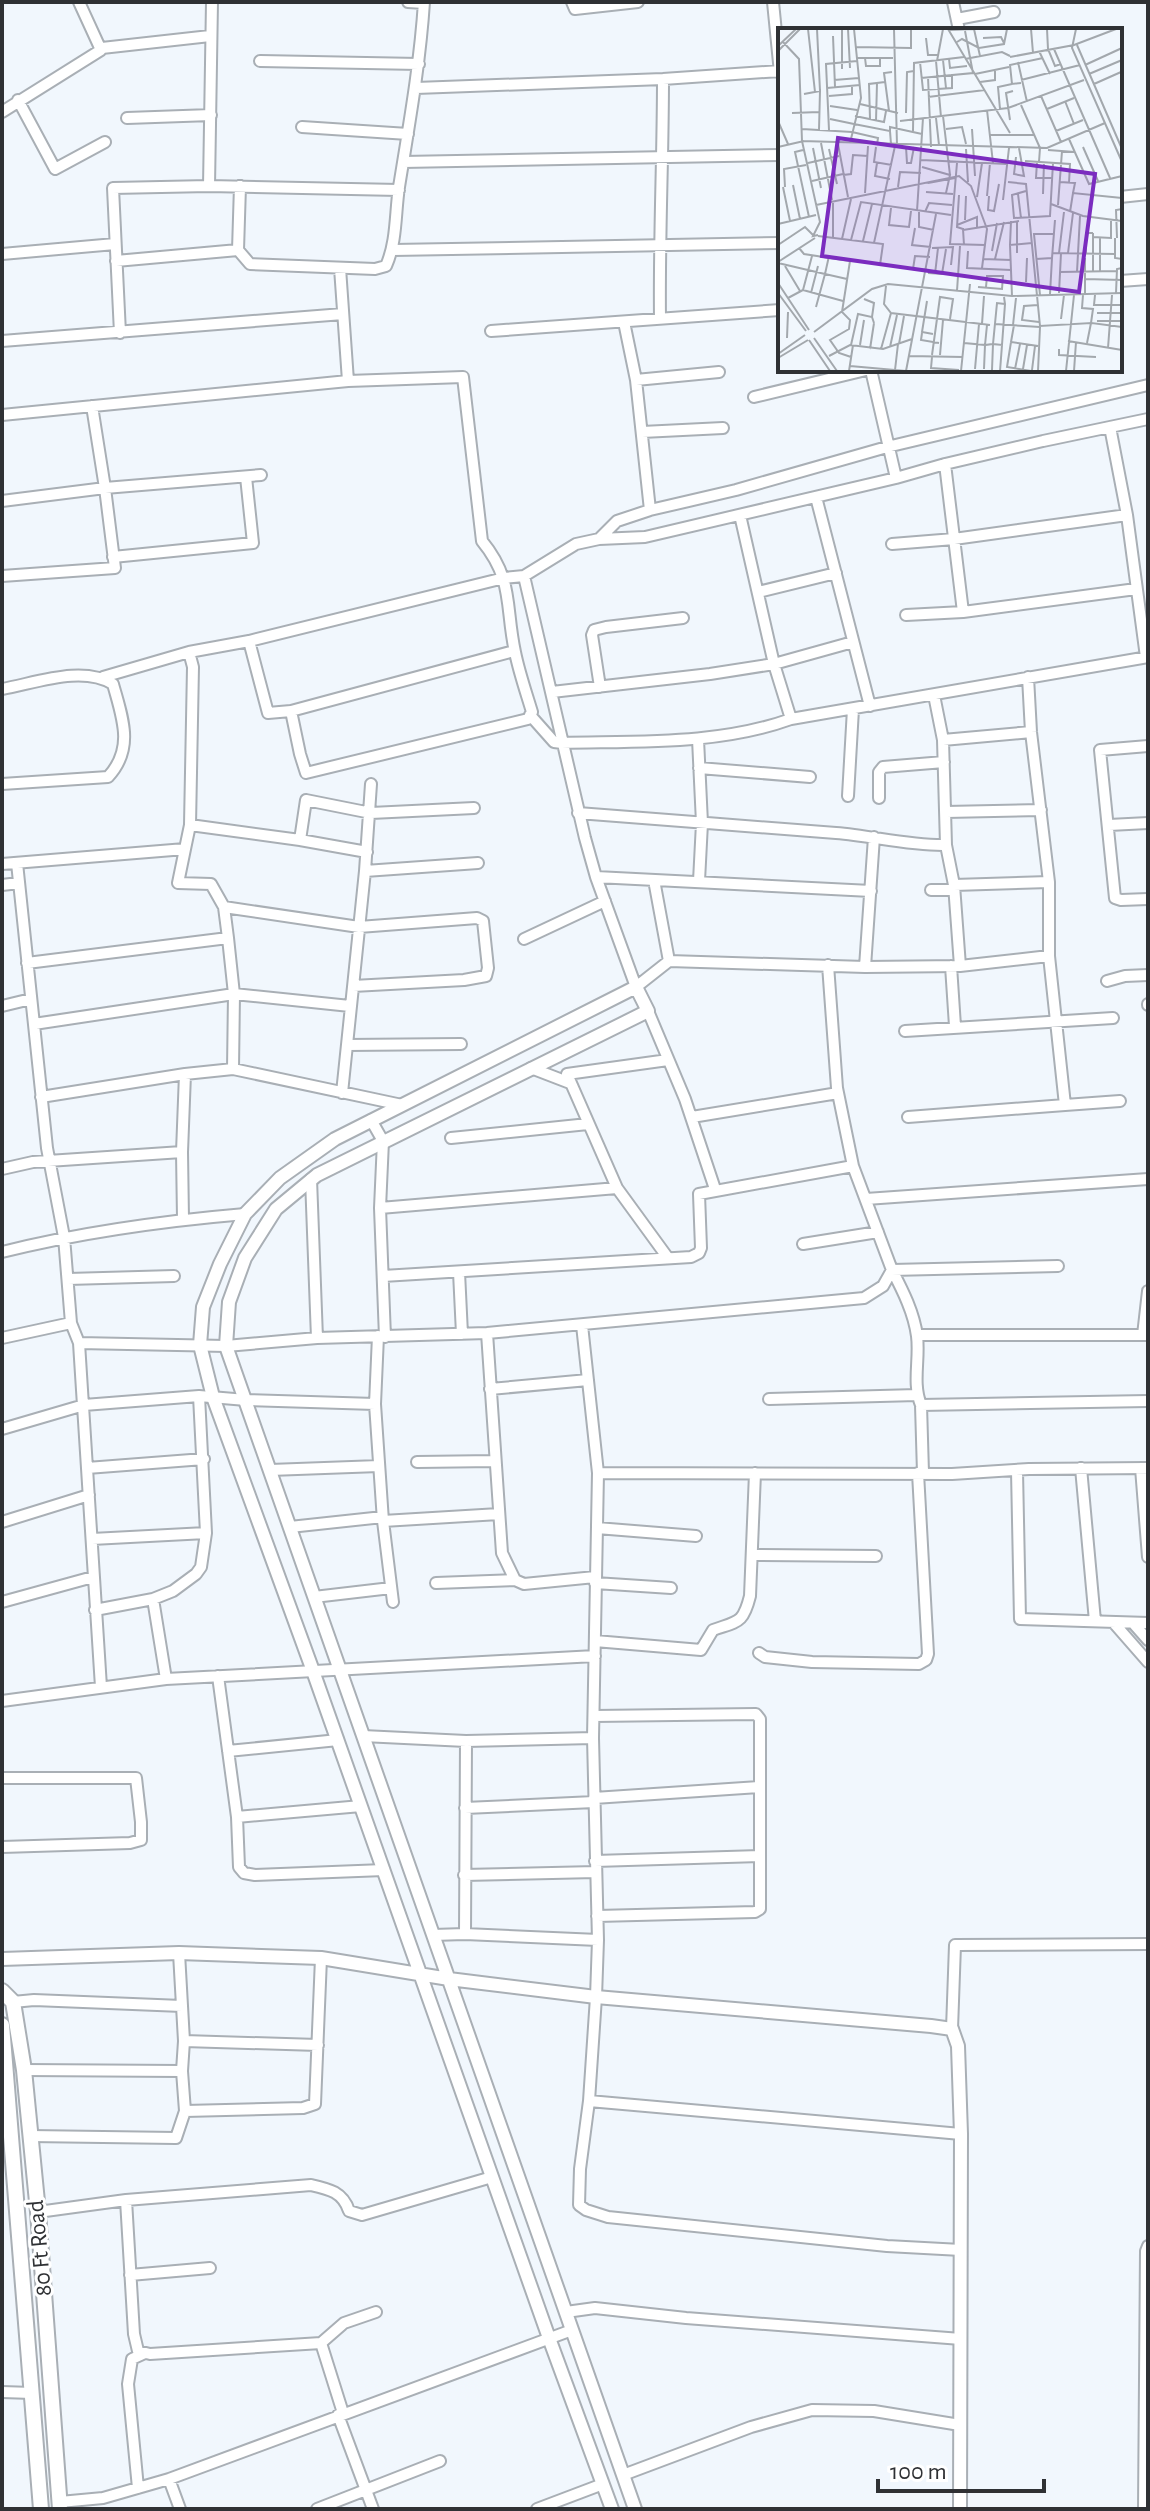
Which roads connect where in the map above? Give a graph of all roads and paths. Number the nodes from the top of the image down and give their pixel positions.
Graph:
1 (79, 2) edge
2 (212, 2) edge
3 (408, 2) edge
4 (424, 2) edge
5 (572, 2) edge
6 (638, 2) edge
7 (773, 2) edge
8 (953, 2) edge
9 (994, 12) dead end
10 (958, 24) edge
11 (210, 36) junction
12 (102, 48) junction
13 (778, 51) edge
14 (260, 61) dead end
15 (419, 64) junction
16 (778, 71) edge
17 (663, 79) junction
18 (416, 88) junction
19 (18, 100) junction
20 (2, 112) edge
21 (211, 115) junction
22 (127, 118) dead end
23 (302, 127) dead end
24 (408, 134) junction
25 (105, 142) dead end
26 (778, 155) edge
27 (663, 159) junction
28 (403, 162) junction
29 (55, 169) junction
30 (61, 179) dead end
31 (209, 186) junction
32 (240, 186) junction
33 (399, 190) junction
34 (1148, 194) edge
35 (1122, 197) edge
36 (778, 243) edge
37 (115, 244) junction
38 (659, 246) junction
39 (238, 250) junction
40 (393, 250) junction
41 (2, 254) edge
42 (116, 261) junction
43 (340, 268) junction
44 (1148, 279) edge
45 (1122, 281) edge
46 (778, 310) edge
47 (343, 314) junction
48 (660, 318) junction
49 (624, 322) junction
50 (491, 331) dead end
51 (120, 333) junction
52 (2, 341) edge
53 (719, 372) dead end
54 (860, 372) edge
55 (869, 372) edge
56 (636, 380) junction
57 (348, 381) junction
58 (1148, 385) edge
59 (754, 397) dead end
60 (92, 406) junction
61 (2, 415) edge
62 (1148, 419) edge
63 (1110, 427) junction
64 (723, 428) dead end
65 (642, 432) junction
66 (887, 447) junction
67 (945, 464) junction
68 (261, 475) dead end
69 (246, 477) junction
70 (896, 478) junction
71 (105, 488) junction
72 (816, 497) junction
73 (2, 501) edge
74 (650, 510) junction
75 (740, 515) junction
76 (1127, 515) junction
77 (599, 539) junction
78 (954, 539) junction
79 (892, 544) dead end
80 (113, 557) junction
81 (836, 573) junction
82 (2, 576) edge
83 (524, 576) junction
84 (504, 578) junction
85 (1136, 589) junction
86 (758, 592) junction
87 (963, 612) junction
88 (906, 615) dead end
89 (683, 618) dead end
90 (249, 641) junction
91 (853, 642) junction
92 (514, 651) junction
93 (189, 652) junction
94 (1147, 657) edge
95 (774, 664) junction
96 (103, 677) junction
97 (1028, 677) junction
98 (600, 687) junction
99 (2, 689) edge
100 (552, 692) junction
101 (934, 695) junction
102 (870, 706) junction
103 (853, 709) junction
104 (291, 711) junction
105 (530, 715) junction
106 (791, 719) junction
107 (1031, 732) junction
108 (698, 739) junction
109 (943, 740) junction
110 (562, 743) junction
111 (1148, 746) edge
112 (944, 762) junction
113 (699, 768) junction
114 (810, 777) dead end
115 (2, 784) edge
116 (371, 784) dead end
117 (848, 796) dead end
118 (879, 798) dead end
119 (474, 808) dead end
120 (1041, 810) junction
121 (946, 812) junction
122 (371, 813) junction
123 (578, 813) junction
124 (702, 823) junction
125 (1148, 823) edge
126 (190, 825) junction
127 (1109, 825) junction
128 (874, 837) junction
129 (300, 840) junction
130 (946, 845) junction
131 (185, 849) junction
132 (367, 852) junction
133 (17, 863) junction
134 (478, 863) dead end
135 (2, 864) edge
136 (365, 871) junction
137 (596, 877) junction
138 (654, 880) junction
139 (699, 881) junction
140 (1049, 882) junction
141 (19, 883) junction
142 (2, 885) edge
143 (954, 887) junction
144 (931, 890) dead end
145 (871, 891) junction
146 (1148, 899) edge
147 (605, 901) junction
148 (224, 907) junction
149 (359, 927) junction
150 (228, 938) junction
151 (524, 939) dead end
152 (1049, 956) junction
153 (669, 961) junction
154 (27, 963) junction
155 (828, 965) junction
156 (955, 966) junction
157 (865, 967) junction
158 (1148, 975) edge
159 (1107, 981) dead end
160 (353, 986) junction
161 (636, 987) junction
162 (234, 994) junction
163 (31, 999) junction
164 (2, 1006) edge
165 (350, 1006) junction
166 (648, 1011) junction
167 (1113, 1018) dead end
168 (1057, 1021) junction
169 (34, 1024) junction
170 (955, 1026) junction
171 (905, 1031) dead end
172 (461, 1044) dead end
173 (347, 1045) junction
174 (668, 1060) junction
175 (531, 1068) junction
176 (233, 1069) junction
177 (185, 1074) junction
178 (570, 1083) junction
179 (342, 1093) junction
180 (838, 1093) junction
181 (41, 1097) junction
182 (1120, 1101) dead end
183 (402, 1105) junction
184 (1065, 1105) junction
185 (692, 1117) junction
186 (908, 1117) dead end
187 (371, 1120) junction
188 (588, 1124) junction
189 (451, 1138) dead end
190 (383, 1141) junction
191 (182, 1152) junction
192 (49, 1162) junction
193 (853, 1166) junction
194 (2, 1169) edge
195 (311, 1179) junction
196 (1148, 1179) edge
197 (617, 1188) junction
198 (715, 1189) junction
199 (866, 1199) junction
200 (380, 1208) junction
201 (245, 1214) junction
202 (183, 1219) junction
203 (878, 1232) junction
204 (64, 1237) junction
205 (803, 1244) dead end
206 (2, 1252) edge
207 (668, 1258) junction
208 (1058, 1266) dead end
209 (892, 1270) junction
210 (459, 1272) junction
211 (174, 1276) dead end
212 (383, 1276) junction
213 (68, 1279) junction
214 (1148, 1291) edge
215 (71, 1323) junction
216 (582, 1325) junction
217 (487, 1333) junction
218 (462, 1334) junction
219 (917, 1335) junction
220 (1145, 1335) edge
221 (381, 1336) junction
222 (2, 1338) edge
223 (317, 1338) junction
224 (79, 1343) junction
225 (200, 1345) junction
226 (226, 1346) junction
227 (588, 1380) junction
228 (490, 1389) junction
229 (199, 1396) junction
230 (213, 1397) junction
231 (769, 1399) dead end
232 (246, 1400) junction
233 (919, 1400) junction
234 (1148, 1401) edge
235 (375, 1404) junction
236 (84, 1405) junction
237 (2, 1429) edge
238 (204, 1459) junction
239 (495, 1461) junction
240 (417, 1462) dead end
241 (379, 1466) junction
242 (87, 1468) junction
243 (1081, 1468) junction
244 (1144, 1468) edge
245 (270, 1470) junction
246 (1017, 1471) junction
247 (598, 1473) junction
248 (755, 1473) junction
249 (921, 1473) junction
250 (89, 1495) junction
251 (499, 1514) junction
252 (383, 1519) junction
253 (2, 1522) edge
254 (290, 1527) junction
255 (597, 1528) junction
256 (206, 1533) junction
257 (696, 1536) dead end
258 (92, 1539) junction
259 (752, 1555) junction
260 (876, 1556) dead end
261 (1148, 1557) edge
262 (93, 1577) junction
263 (515, 1580) junction
264 (595, 1580) junction
265 (436, 1583) dead end
266 (391, 1588) junction
267 (671, 1588) dead end
268 (314, 1597) junction
269 (153, 1599) junction
270 (2, 1602) edge
271 (393, 1602) dead end
272 (95, 1610) junction
273 (1095, 1621) junction
274 (1113, 1622) junction
275 (1133, 1623) junction
276 (1148, 1623) edge
277 (1148, 1640) edge
278 (595, 1641) junction
279 (759, 1653) dead end
280 (595, 1656) junction
281 (1148, 1662) edge
282 (340, 1668) junction
283 (313, 1671) junction
284 (218, 1676) junction
285 (166, 1679) junction
286 (101, 1687) junction
287 (2, 1701) edge
288 (594, 1716) junction
289 (363, 1736) junction
290 (593, 1738) junction
291 (338, 1740) junction
292 (466, 1741) junction
293 (228, 1751) junction
294 (2, 1778) edge
295 (759, 1787) junction
296 (594, 1800) junction
297 (361, 1806) junction
298 (465, 1808) junction
299 (237, 1817) junction
300 (2, 1847) edge
301 (760, 1856) junction
302 (595, 1866) junction
303 (384, 1870) junction
304 (464, 1875) junction
305 (597, 1916) junction
306 (465, 1934) junction
307 (433, 1935) junction
308 (598, 1940) junction
309 (1148, 1944) edge
310 (179, 1953) junction
311 (321, 1958) junction
312 (2, 1959) edge
313 (420, 1973) junction
314 (449, 1979) junction
315 (7, 1997) edge
316 (596, 1997) junction
317 (182, 2006) junction
318 (2, 2025) edge
319 (952, 2029) junction
320 (184, 2041) junction
321 (318, 2045) junction
322 (24, 2070) junction
323 (182, 2071) junction
324 (589, 2101) junction
325 (185, 2111) junction
326 (6, 2133) edge
327 (961, 2134) junction
328 (30, 2136) junction
329 (492, 2177) junction
330 (126, 2200) junction
331 (38, 2212) junction
332 (1148, 2246) edge
333 (961, 2250) junction
334 (210, 2268) dead end
335 (130, 2275) junction
336 (376, 2312) dead end
337 (566, 2312) junction
338 (572, 2330) junction
339 (549, 2338) junction
340 (961, 2339) junction
341 (321, 2343) junction
342 (145, 2353) junction
343 (2, 2392) edge
344 (32, 2393) junction
345 (340, 2414) junction
346 (960, 2425) junction
347 (1147, 2445) edge
348 (440, 2461) dead end
349 (623, 2475) junction
350 (169, 2479) junction
351 (603, 2484) junction
352 (138, 2488) junction
353 (367, 2491) junction
354 (60, 2505) edge
355 (41, 2509) edge
356 (180, 2509) edge
357 (317, 2509) edge
358 (373, 2509) edge
359 (537, 2509) edge
360 (612, 2509) edge
361 (635, 2509) edge
362 (960, 2509) edge
363 (1144, 2509) edge

1 - 12 street
2 - 11 street
3 - 4 street
4 - 15 street
5 - 6 street
7 - 13 street
8 - 10 street
9 - 10 street
11 - 12 street
11 - 21 street
12 - 19 street
14 - 15 street
15 - 18 street
16 - 17 street
17 - 18 street
17 - 27 street
18 - 24 street
19 - 20 street
19 - 29 street
21 - 22 street
21 - 31 street
23 - 24 street
24 - 28 street
25 - 29 street
26 - 27 street
27 - 28 street
27 - 38 street
28 - 33 street
29 - 30 street
31 - 32 street
31 - 37 street
32 - 33 street
32 - 39 street
33 - 40 street
34 - 35 street
36 - 38 street
37 - 41 street
37 - 42 street
38 - 40 street
38 - 48 street
39 - 42 street
39 - 43 street
40 - 43 street
42 - 51 street
43 - 47 street
44 - 45 street
46 - 48 street
47 - 51 street
47 - 57 street
48 - 49 street
49 - 50 street
49 - 56 street
51 - 52 street
53 - 56 street
54 - 59 street
55 - 66 street
56 - 65 street
57 - 60 street
57 - 84 street
58 - 66 street
60 - 61 street
60 - 71 street
62 - 63 street
63 - 67 street
63 - 76 street
64 - 65 street
65 - 74 street
66 - 70 street
66 - 74 street
67 - 70 street
67 - 78 street
68 - 69 street
69 - 71 street
69 - 80 street
70 - 72 street
71 - 73 street
71 - 80 street
72 - 75 street
72 - 81 street
74 - 77 street
75 - 77 street
75 - 86 street
76 - 78 street
76 - 85 street
77 - 83 street
78 - 79 street
78 - 87 street
80 - 82 street
81 - 86 street
81 - 91 street
83 - 84 street
83 - 100 street
84 - 90 street
84 - 92 street
85 - 87 street
85 - 94 street
86 - 95 street
87 - 88 street
89 - 98 street
90 - 93 street
90 - 104 street
91 - 95 street
91 - 102 street
92 - 104 street
92 - 105 street
93 - 96 street
93 - 126 street
94 - 97 street
95 - 98 street
95 - 106 street
96 - 99 street
96 - 115 street
97 - 101 street
97 - 107 street
98 - 100 street
100 - 110 street
101 - 102 street
101 - 109 street
102 - 103 street
103 - 106 street
103 - 117 street
104 - 105 street
105 - 110 street
106 - 108 street
107 - 109 street
107 - 120 street
108 - 110 street
108 - 113 street
109 - 112 street
110 - 123 street
111 - 127 street
112 - 118 street
112 - 121 street
113 - 114 street
113 - 124 street
116 - 122 street
119 - 122 street
120 - 121 street
120 - 140 street
121 - 130 street
122 - 129 street
122 - 132 street
123 - 124 street
123 - 137 street
124 - 128 street
124 - 139 street
125 - 127 street
126 - 129 street
126 - 131 street
127 - 146 street
128 - 130 street
128 - 145 street
129 - 132 street
130 - 143 street
131 - 133 street
131 - 148 street
132 - 136 street
133 - 135 street
133 - 141 street
134 - 136 street
136 - 149 street
137 - 138 street
137 - 147 street
138 - 139 street
138 - 153 street
139 - 145 street
140 - 143 street
140 - 152 street
141 - 142 street
141 - 154 street
143 - 144 street
143 - 156 street
145 - 157 street
147 - 151 street
147 - 161 street
148 - 149 street
148 - 150 street
149 - 160 street
149 - 160 street
150 - 154 street
150 - 162 street
152 - 156 street
152 - 168 street
153 - 155 street
153 - 161 street
154 - 163 street
155 - 157 street
155 - 180 street
156 - 157 street
156 - 170 street
158 - 159 street
160 - 165 street
161 - 166 street
161 - 183 street
162 - 165 street
162 - 169 street
162 - 176 street
163 - 164 street
163 - 169 street
165 - 173 street
166 - 174 street
166 - 175 street
167 - 168 street
168 - 170 street
168 - 184 street
169 - 181 street
170 - 171 street
172 - 173 street
173 - 179 street
174 - 178 street
174 - 185 street
175 - 178 street
175 - 190 street
176 - 177 street
176 - 179 street
177 - 181 street
177 - 191 street
178 - 188 street
179 - 183 street
180 - 185 street
180 - 193 street
181 - 192 street
182 - 184 street
183 - 187 street
184 - 186 street
185 - 198 street
187 - 190 street
187 - 201 street
188 - 189 street
188 - 197 street
190 - 195 street
190 - 200 street
191 - 192 street
191 - 202 street
192 - 194 street
192 - 204 street
193 - 198 street
193 - 199 street
195 - 223 street
195 - 226 street
196 - 199 street
197 - 200 street
197 - 207 street
198 - 207 street
199 - 203 street
200 - 212 street
201 - 202 street
201 - 225 street
202 - 204 street
203 - 205 street
203 - 209 street
204 - 206 street
204 - 213 street
207 - 210 street
208 - 209 street
209 - 216 street
209 - 219 street
210 - 212 street
210 - 218 street
211 - 213 street
212 - 221 street
213 - 215 street
214 - 220 street
215 - 222 street
215 - 224 street
216 - 217 street
216 - 227 street
217 - 218 street
217 - 228 street
218 - 221 street
219 - 220 street
219 - 233 street
221 - 223 street
221 - 235 street
223 - 226 street
224 - 225 street
224 - 236 street
225 - 226 street
225 - 230 street
226 - 232 street
227 - 228 street
227 - 247 street
228 - 239 street
229 - 230 street
229 - 236 street
229 - 238 street
230 - 232 street
230 - 283 street
231 - 233 street
232 - 235 street
232 - 245 street
233 - 234 street
233 - 249 street
235 - 241 street
236 - 237 street
236 - 242 street
238 - 242 street
238 - 256 street
239 - 240 street
239 - 251 street
241 - 245 street
241 - 252 street
242 - 250 street
243 - 244 street
243 - 246 street
243 - 273 street
244 - 261 street
245 - 254 street
246 - 249 street
246 - 273 street
247 - 248 street
247 - 255 street
248 - 249 street
248 - 259 street
249 - 279 street
250 - 253 street
250 - 258 street
251 - 252 street
251 - 263 street
252 - 254 street
252 - 266 street
254 - 268 street
255 - 257 street
255 - 264 street
256 - 258 street
256 - 269 street
258 - 262 street
259 - 260 street
259 - 278 street
262 - 270 street
262 - 272 street
263 - 264 street
263 - 265 street
264 - 267 street
264 - 278 street
266 - 268 street
266 - 271 street
268 - 282 street
269 - 272 street
269 - 285 street
272 - 286 street
273 - 274 street
274 - 275 street
274 - 281 street
275 - 276 street
275 - 277 street
278 - 280 street
280 - 282 street
280 - 288 street
282 - 283 street
282 - 289 street
283 - 284 street
283 - 291 street
284 - 285 street
284 - 293 street
285 - 286 street
286 - 287 street
288 - 290 street
288 - 295 street
289 - 292 street
289 - 307 street
290 - 292 street
290 - 296 street
291 - 293 street
291 - 297 street
292 - 298 street
293 - 299 street
294 - 300 street
295 - 296 street
295 - 301 street
296 - 298 street
296 - 302 street
297 - 299 street
297 - 303 street
298 - 304 street
299 - 303 street
301 - 302 street
301 - 305 street
302 - 304 street
302 - 305 street
303 - 313 street
304 - 306 street
305 - 308 street
306 - 307 street
306 - 308 street
307 - 314 street
308 - 316 street
309 - 319 street
310 - 311 street
310 - 312 street
310 - 317 street
311 - 313 street
311 - 321 street
313 - 314 street
313 - 329 street
314 - 316 street
314 - 337 street
315 - 317 street
315 - 322 main road, 80 Ft Road
316 - 319 street
316 - 324 street
317 - 320 street
318 - 326 main road, 80 Ft Road
319 - 327 street
320 - 321 street
320 - 323 street
321 - 325 street
322 - 323 street
322 - 328 main road, 80 Ft Road
323 - 325 street
324 - 327 street
324 - 333 street
325 - 328 street
326 - 344 main road, 80 Ft Road
327 - 333 street
328 - 331 main road, 80 Ft Road
329 - 330 street
329 - 339 street
330 - 331 street
330 - 335 street
331 - 354 main road, 80 Ft Road
332 - 347 street
333 - 340 street
334 - 335 street
335 - 342 street
336 - 341 street
337 - 338 street
337 - 340 street
338 - 339 street
338 - 349 street
339 - 345 street
339 - 351 street
340 - 346 street
341 - 342 street
341 - 345 street
342 - 352 street
343 - 344 street
344 - 355 main road, 80 Ft Road
345 - 350 street
345 - 353 street
346 - 349 street
346 - 362 street
347 - 363 street
348 - 353 street
349 - 361 street
350 - 352 street
350 - 356 street
351 - 359 street
351 - 360 street
352 - 354 street
353 - 357 street
353 - 358 street

